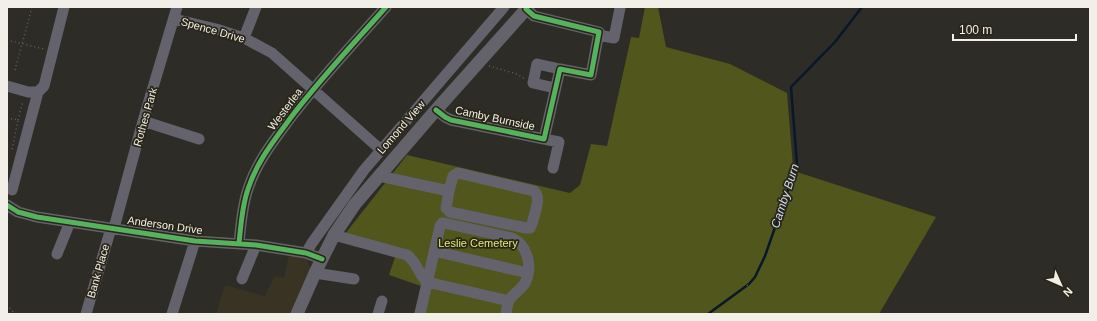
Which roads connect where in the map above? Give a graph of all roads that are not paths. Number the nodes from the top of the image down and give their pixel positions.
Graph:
1 (64, 7) edge
2 (177, 7) edge
3 (256, 7) edge
4 (386, 7) edge
5 (504, 7) edge
6 (527, 8) edge
7 (620, 8) edge
8 (174, 19) junction
9 (598, 35) junction
10 (244, 38) junction
11 (560, 69) junction
12 (7, 86) edge
13 (555, 88) junction
14 (312, 90) junction
15 (38, 92) junction
16 (436, 110) junction
17 (143, 121) junction
18 (200, 139) dead end
19 (544, 139) junction
20 (381, 150) junction
21 (553, 168) dead end
22 (379, 176) junction
23 (12, 190) dead end
24 (449, 191) junction
25 (7, 205) edge
26 (70, 222) junction
27 (112, 228) junction
28 (526, 228) junction
29 (334, 235) junction
30 (195, 241) junction
31 (239, 243) junction
32 (520, 243) junction
33 (256, 246) junction
34 (434, 251) junction
35 (306, 253) junction
36 (57, 254) dead end
37 (322, 258) junction
38 (315, 273) junction
39 (528, 273) junction
40 (242, 279) dead end
41 (354, 280) dead end
42 (427, 282) junction
43 (509, 300) junction
44 (382, 301) dead end
45 (422, 313) edge
46 (86, 314) edge
47 (172, 314) edge
48 (298, 314) edge
49 (378, 314) edge
50 (506, 314) edge

1 - 15 street
2 - 8 street, Rothes Park
3 - 10 street
4 - 14 street, Westerlea
5 - 20 street, Lomond View
6 - 9 street
6 - 16 main road
7 - 9 street
8 - 10 street, Spence Drive
8 - 17 street, Rothes Park
9 - 11 street
10 - 14 street, Spence Drive
11 - 13 street, Camby Burnside
11 - 13 street
12 - 15 street
13 - 19 street, Camby Burnside
14 - 20 street, Spence Drive
14 - 31 street, Westerlea
15 - 23 street
16 - 19 street, Camby Burnside
16 - 22 main road
17 - 18 street
17 - 27 street, Rothes Park
19 - 21 street
20 - 35 street, Lomond View
22 - 24 street
22 - 29 main road
24 - 28 street
24 - 28 street
25 - 26 street, Anderson Drive
26 - 27 street, Anderson Drive
26 - 36 street
27 - 30 street, Anderson Drive
27 - 46 street, Bank Place
28 - 32 street
29 - 37 main road
29 - 42 street
30 - 31 street, Anderson Drive
30 - 47 street
31 - 33 street, Anderson Drive
32 - 34 street
32 - 39 street
33 - 35 street, Anderson Drive
33 - 40 street
34 - 39 street
34 - 42 street
35 - 37 street, Anderson Drive
37 - 38 main road
38 - 41 street
38 - 48 main road
39 - 43 street
42 - 43 street
42 - 45 street
43 - 50 street
44 - 49 street

